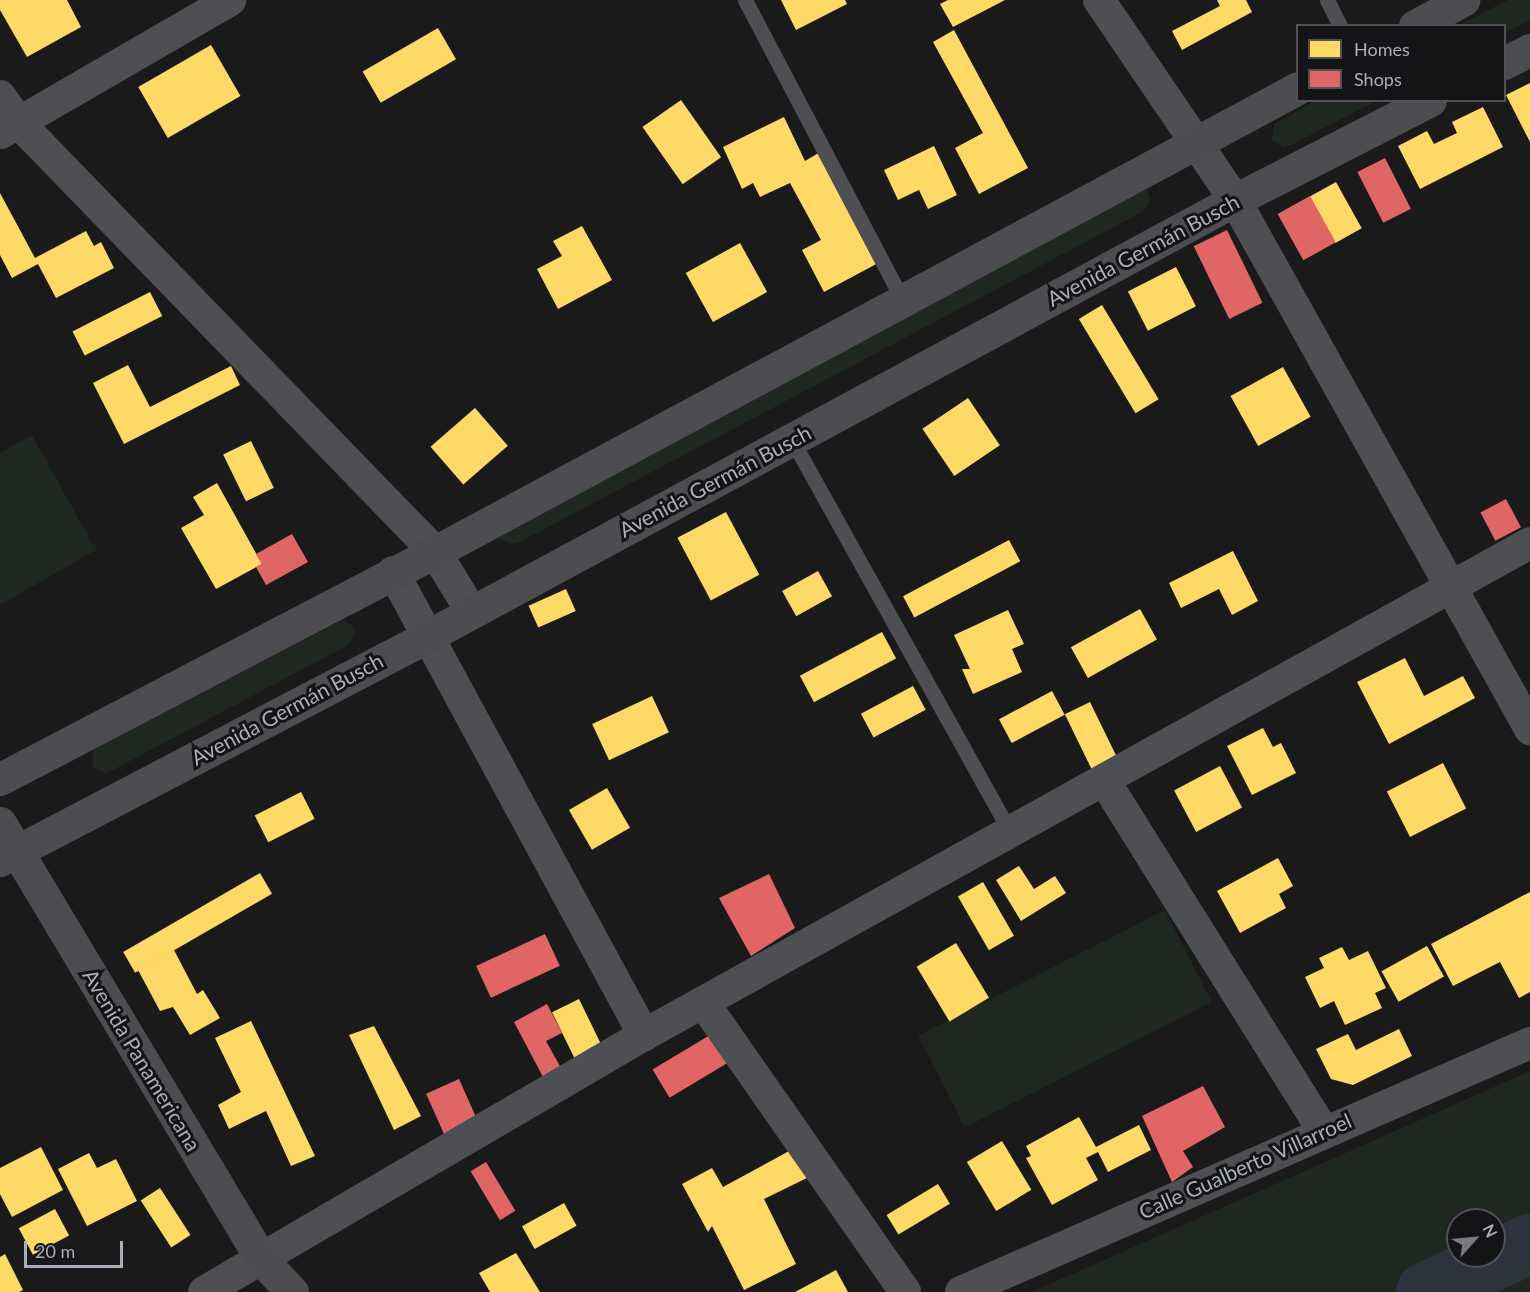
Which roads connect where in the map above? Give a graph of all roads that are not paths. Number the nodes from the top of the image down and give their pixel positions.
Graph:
1 (230, 0) edge
2 (745, 0) edge
3 (1099, 0) edge
4 (1327, 0) edge
5 (1462, 0) edge
6 (1339, 24) edge
7 (1420, 24) edge
8 (1530, 50) edge
9 (1506, 62) edge
10 (1296, 89) edge
11 (0, 96) edge
12 (1426, 102) edge
13 (9, 128) edge
14 (1197, 141) junction
15 (1235, 200) junction
16 (903, 301) junction
17 (792, 440) junction
18 (1530, 543) edge
19 (435, 552) junction
20 (393, 572) junction
21 (1452, 587) junction
22 (472, 612) junction
23 (426, 637) junction
24 (1530, 729) edge
25 (0, 779) edge
26 (1104, 780) junction
27 (0, 823) edge
28 (1010, 832) junction
29 (8, 855) edge
30 (703, 1002) junction
31 (644, 1035) junction
32 (1530, 1043) edge
33 (1323, 1131) junction
34 (262, 1260) junction
35 (204, 1292) edge
36 (292, 1292) edge
37 (905, 1292) edge
38 (961, 1292) edge

1 - 13 street
2 - 16 lane
3 - 14 street
4 - 6 lane
5 - 7 main road
8 - 9 main road
10 - 14 main road
11 - 13 street
12 - 15 main road, Avenida Germán Busch
13 - 19 street
14 - 15 street
14 - 16 main road
15 - 17 main road, Avenida Germán Busch
15 - 21 street
16 - 19 main road
17 - 22 main road, Avenida Germán Busch
17 - 28 lane
18 - 21 street
19 - 20 main road
19 - 22 street
20 - 23 street
20 - 25 main road
21 - 24 street
21 - 26 street
22 - 23 main road, Avenida Germán Busch
23 - 29 main road, Avenida Germán Busch
23 - 31 street
26 - 28 street
26 - 33 street
27 - 29 main road, Avenida Panamericana
28 - 30 street
29 - 34 main road, Avenida Panamericana
30 - 31 street
30 - 37 street
31 - 34 street
32 - 33 street, Calle Gualberto Villarroel
33 - 38 street, Calle Gualberto Villarroel
34 - 35 street
34 - 36 main road, Avenida Panamericana

